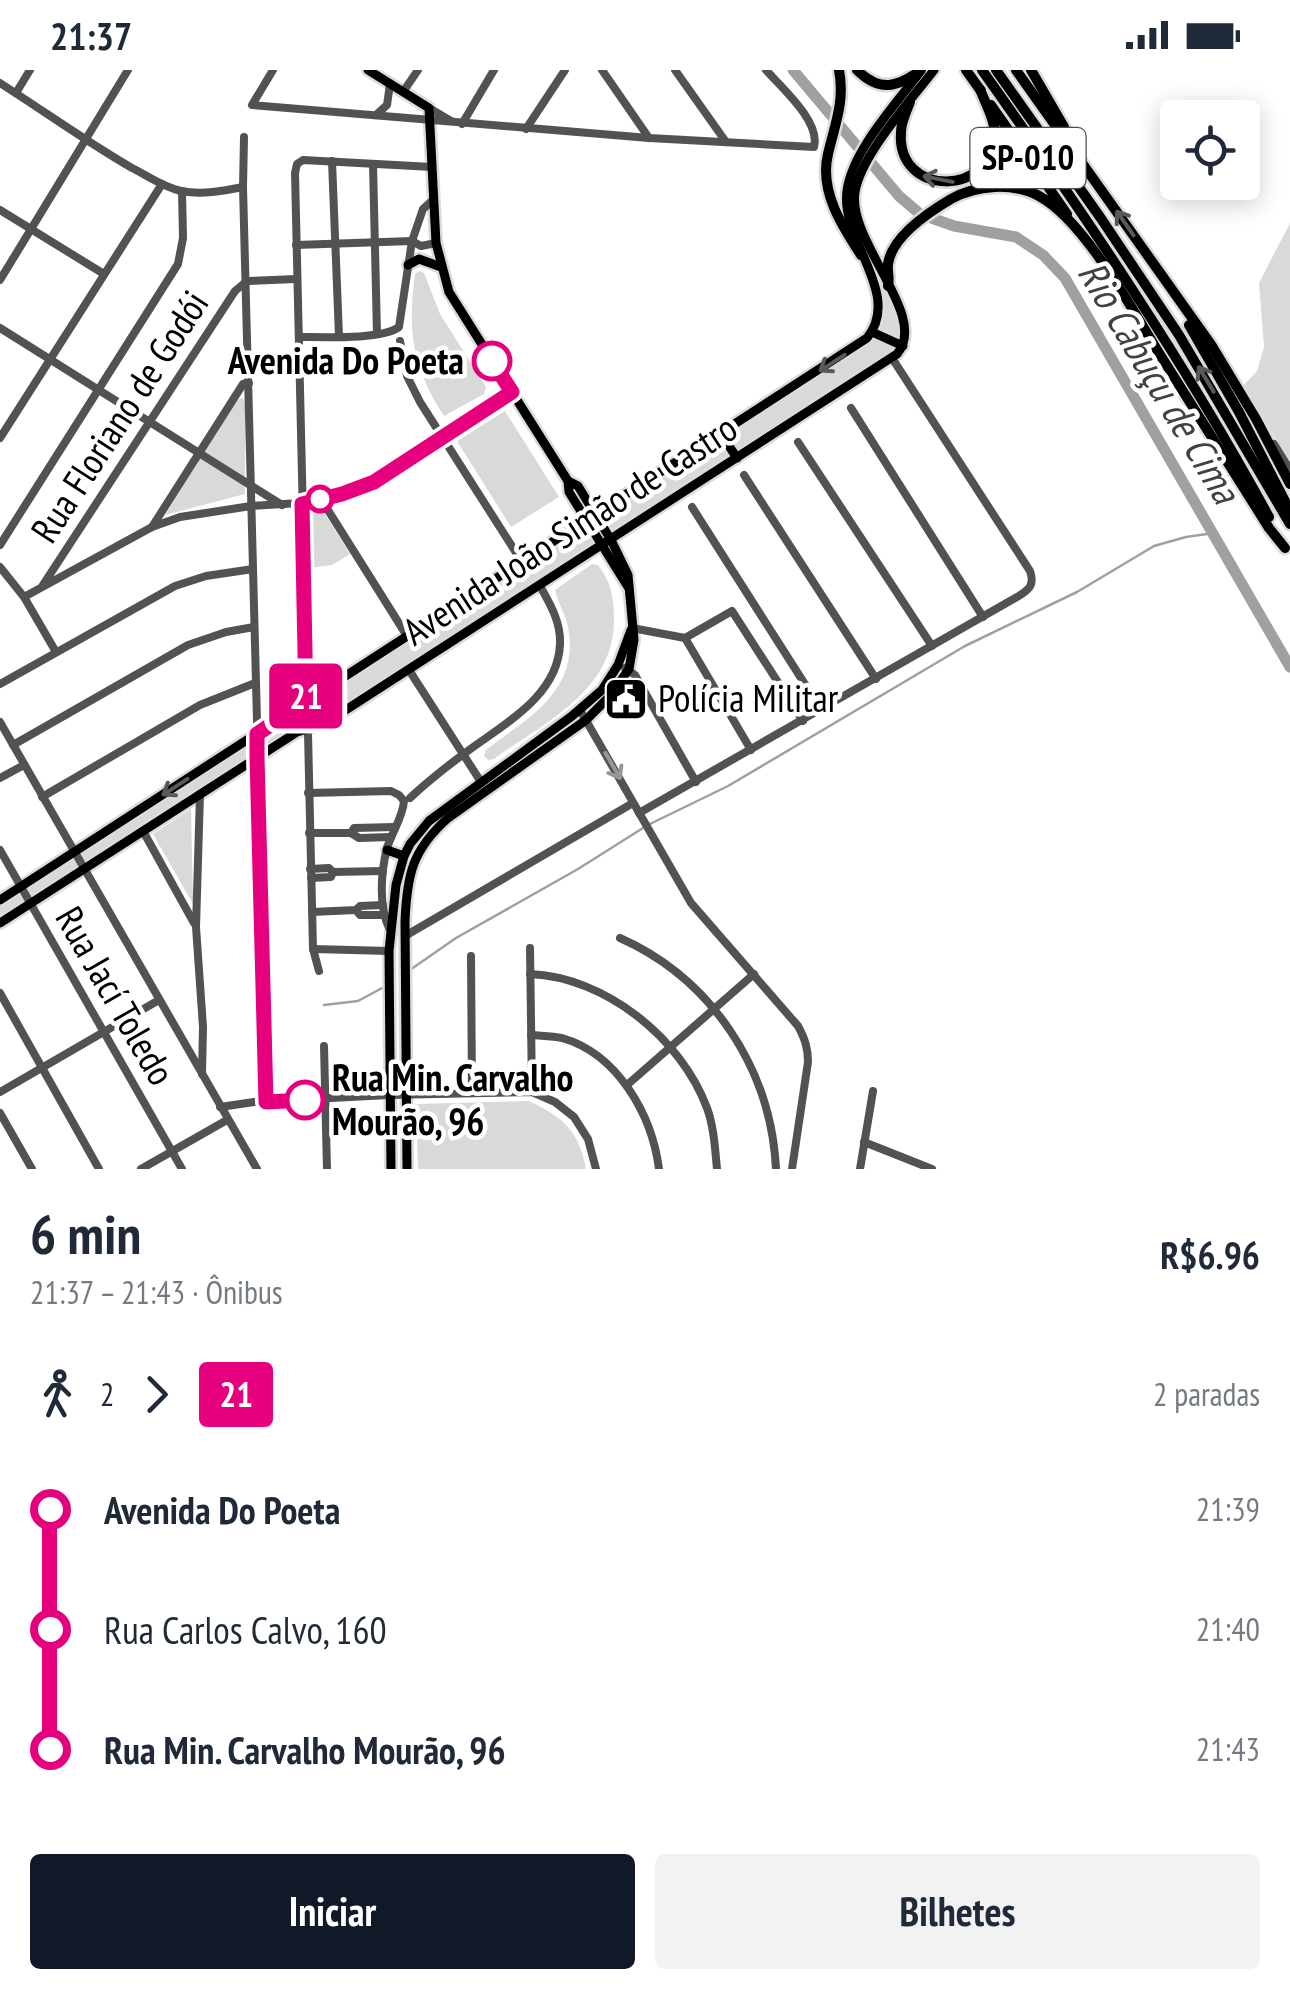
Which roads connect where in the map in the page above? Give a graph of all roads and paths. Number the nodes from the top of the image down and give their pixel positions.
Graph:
1 (30, 70) edge
2 (128, 70) edge
3 (273, 70) edge
4 (368, 70) edge
5 (418, 70) edge
6 (494, 70) edge
7 (564, 70) edge
8 (602, 70) edge
9 (675, 70) edge
10 (766, 70) edge
11 (839, 70) edge
12 (857, 70) edge
13 (922, 70) edge
14 (934, 70) edge
15 (966, 70) edge
16 (982, 70) edge
17 (996, 70) edge
18 (1016, 70) edge
19 (1031, 70) edge
20 (0, 84) edge
21 (390, 84) junction
22 (980, 89) junction
23 (403, 92) junction
24 (16, 93) junction
25 (910, 102) junction
26 (429, 108) junction
27 (376, 116) junction
28 (430, 120) junction
29 (458, 123) junction
30 (526, 128) junction
31 (244, 137) dead end
32 (649, 138) junction
33 (86, 139) junction
34 (726, 142) junction
35 (873, 144) junction
36 (1074, 150) junction
37 (332, 161) junction
38 (373, 164) junction
39 (860, 165) junction
40 (432, 167) junction
41 (162, 184) junction
42 (244, 187) junction
43 (182, 191) junction
44 (433, 200) junction
45 (0, 210) edge
46 (1077, 227) junction
47 (31, 230) junction
48 (412, 241) junction
49 (375, 242) junction
50 (436, 243) junction
51 (335, 244) junction
52 (296, 245) junction
53 (861, 255) junction
54 (408, 265) junction
55 (441, 267) junction
56 (104, 274) junction
57 (296, 278) junction
58 (0, 280) edge
59 (247, 281) junction
60 (888, 286) junction
61 (1176, 297) junction
62 (0, 328) edge
63 (872, 332) junction
64 (377, 334) junction
65 (339, 336) junction
66 (298, 337) junction
67 (400, 341) dead end
68 (903, 346) junction
69 (892, 358) junction
70 (50, 359) junction
71 (250, 383) junction
72 (100, 390) junction
73 (512, 392) junction
74 (850, 408) dead end
75 (1256, 419) junction
76 (150, 421) junction
77 (721, 434) junction
78 (444, 437) junction
79 (0, 438) edge
80 (798, 442) dead end
81 (199, 452) junction
82 (736, 458) junction
83 (1290, 470) edge
84 (744, 475) dead end
85 (251, 484) junction
86 (1290, 484) edge
87 (321, 499) junction
88 (282, 504) junction
89 (302, 504) junction
90 (250, 506) junction
91 (692, 507) dead end
92 (1290, 511) edge
93 (592, 517) junction
94 (1290, 524) edge
95 (152, 527) junction
96 (606, 542) junction
97 (0, 546) edge
98 (1287, 553) edge
99 (522, 562) junction
100 (0, 568) edge
101 (253, 569) junction
102 (42, 586) junction
103 (540, 586) junction
104 (24, 597) junction
105 (984, 617) junction
106 (254, 627) junction
107 (632, 628) junction
108 (408, 636) junction
109 (685, 638) junction
110 (932, 646) junction
111 (56, 652) junction
112 (624, 667) junction
113 (409, 670) junction
114 (876, 679) junction
115 (255, 682) junction
116 (0, 684) edge
117 (306, 701) junction
118 (822, 711) junction
119 (583, 715) junction
120 (803, 721) junction
121 (0, 722) edge
122 (307, 729) junction
123 (257, 734) junction
124 (13, 746) junction
125 (751, 750) junction
126 (462, 755) junction
127 (257, 757) junction
128 (24, 764) junction
129 (0, 778) edge
130 (481, 782) junction
131 (696, 782) junction
132 (308, 792) junction
133 (200, 794) junction
134 (42, 796) junction
135 (407, 802) junction
136 (634, 803) junction
137 (640, 815) junction
138 (396, 826) junction
139 (143, 831) junction
140 (351, 833) junction
141 (309, 834) junction
142 (391, 838) junction
143 (0, 850) edge
144 (387, 850) junction
145 (74, 852) junction
146 (404, 856) junction
147 (84, 869) junction
148 (384, 871) junction
149 (310, 874) junction
150 (20, 886) junction
151 (0, 900) edge
152 (30, 904) junction
153 (197, 906) junction
154 (187, 910) junction
155 (383, 910) junction
156 (312, 912) junction
157 (0, 923) edge
158 (196, 927) junction
159 (390, 930) junction
160 (405, 936) junction
161 (620, 938) dead end
162 (530, 948) dead end
163 (314, 949) junction
164 (388, 950) junction
165 (471, 956) dead end
166 (319, 971) dead end
167 (530, 974) junction
168 (754, 974) junction
169 (0, 993) edge
170 (159, 1000) junction
171 (389, 1007) junction
172 (716, 1010) junction
173 (405, 1011) junction
174 (203, 1028) junction
175 (104, 1032) junction
176 (531, 1035) junction
177 (180, 1036) junction
178 (324, 1046) dead end
179 (671, 1046) junction
180 (42, 1068) junction
181 (202, 1074) junction
182 (626, 1085) junction
183 (873, 1091) dead end
184 (0, 1092) edge
185 (532, 1092) junction
186 (472, 1093) junction
187 (389, 1096) junction
188 (405, 1096) junction
189 (326, 1099) junction
190 (266, 1102) junction
191 (220, 1106) junction
192 (0, 1113) edge
193 (227, 1120) junction
194 (864, 1142) junction
195 (172, 1151) junction
196 (776, 1157) junction
197 (794, 1157) junction
198 (32, 1169) edge
199 (99, 1169) edge
200 (141, 1169) edge
201 (182, 1169) edge
202 (257, 1169) edge
203 (327, 1169) edge
204 (391, 1169) edge
205 (407, 1169) edge
206 (596, 1169) edge
207 (659, 1169) edge
208 (717, 1169) edge
209 (776, 1169) edge
210 (792, 1169) edge
211 (860, 1169) edge
212 (932, 1169) edge

1 - 24 street
2 - 33 street
3 - 27 street
4 - 21 main road
5 - 23 street
6 - 29 street
7 - 30 street
8 - 32 street
9 - 34 street
10 - 34 street
11 - 53 highway
12 - 13 highway
13 - 35 main road
14 - 25 main road
15 - 22 highway, SP-010
16 - 98 highway, SP-010
94 -> 17 highway, SP-010
18 - 36 highway, SP-010
19 - 36 highway
20 - 24 street
21 - 23 main road
21 - 27 street
22 -> 25 highway
22 - 46 highway, SP-010
23 - 26 main road
24 - 33 street
25 - 35 main road
26 - 28 main road
26 - 29 street
27 - 28 street
28 - 29 street
28 - 40 main road
29 - 30 street
30 - 32 street
31 - 42 street
32 - 34 street
33 - 41 street
33 - 47 street
35 - 39 main road
61 -> 36 highway, SP-010
37 - 38 street
37 - 51 street
37 - 52 street
38 - 40 street
38 - 49 street
39 - 53 main road
39 - 60 main road
40 - 44 main road
41 - 43 street
41 - 56 street
42 - 43 street
42 - 59 street
43 - 72 street
44 - 48 street
44 - 50 main road
45 - 47 street
46 - 60 highway
46 - 98 highway
47 - 56 street
47 - 58 street
48 - 49 street
48 - 50 street
48 - 54 street
49 - 51 street
49 - 64 street
50 - 55 main road
51 - 52 street
51 - 65 street
52 - 57 street
53 - 63 main road
54 - 55 main road
54 - 64 street
55 - 73 main road
56 - 70 street
57 - 59 street
57 - 66 street
59 - 71 street
59 - 76 street, Rua Floriano de Godói
60 - 68 main road
61 - 75 highway, SP-010
61 - 92 highway
62 - 70 street
63 - 68 main road
63 -> 77 main road, Avenida João Simão de Castro
64 - 65 street
65 - 66 street
66 - 89 street
67 - 78 street
68 - 69 main road, Avenida João Simão de Castro
69 - 82 main road, Avenida João Simão de Castro
69 - 105 street
70 - 72 street
70 - 79 street
71 - 81 street
71 - 85 street
72 - 76 street
72 - 97 street
73 - 78 street
73 - 93 main road
74 - 105 street
75 - 83 street
75 - 86 highway
76 - 81 street
76 - 102 street, Rua Floriano de Godói
77 - 82 main road
77 - 93 main road, Avenida João Simão de Castro
78 - 87 street
78 - 99 street
80 - 110 street
81 - 85 street
81 - 95 street
82 - 96 main road, Avenida João Simão de Castro
84 - 114 street
85 - 88 street
85 - 90 street
87 - 89 street
87 - 108 street
88 - 89 street
88 - 90 street
89 - 117 street
90 - 95 street
90 - 101 street
91 - 118 street
93 - 96 main road
93 - 99 main road, Avenida João Simão de Castro
95 - 102 street
96 - 103 main road, Avenida João Simão de Castro
96 - 107 main road
99 - 108 main road, Avenida João Simão de Castro
100 - 104 street
101 - 106 street
101 - 111 street
102 - 104 street
103 - 113 main road, Avenida João Simão de Castro
103 - 126 street
104 - 111 street
105 - 110 street
106 - 115 street
106 - 124 street
107 - 109 street
107 - 112 main road
108 - 117 main road, Avenida João Simão de Castro
109 - 120 street
109 - 125 street
110 - 114 street
111 - 116 street
112 - 119 main road
112 - 131 street
113 - 122 main road, Avenida João Simão de Castro
113 - 126 street
114 - 118 street
115 - 123 street
115 - 134 street
117 - 122 street
117 - 123 main road, Avenida João Simão de Castro
118 - 120 street
119 - 130 main road
119 -> 136 street
119 - 160 main road
120 - 125 street
121 - 124 street
122 - 127 main road, Avenida João Simão de Castro
122 - 132 street
123 - 127 street
123 -> 145 main road, Avenida João Simão de Castro
124 - 128 street
125 - 131 street
126 - 130 street
126 - 135 street
127 - 133 main road, Avenida João Simão de Castro
127 - 190 street
128 - 129 street
128 - 134 street
130 - 146 main road
131 - 137 street
132 - 135 street
132 - 141 street
133 - 139 main road, Avenida João Simão de Castro
133 - 153 street
134 - 145 street
135 - 138 street
136 - 137 street
136 - 160 street
137 - 168 street
138 - 140 street
138 - 142 street
139 - 147 main road, Avenida João Simão de Castro
139 - 154 street
140 - 141 street
140 - 142 street
141 - 149 street
142 - 144 street
143 - 150 street, Rua Jací Toledo
144 - 146 main road
144 - 148 street
145 - 147 street
145 - 150 main road, Avenida João Simão de Castro
146 - 159 main road
147 - 152 main road, Avenida João Simão de Castro
147 - 170 street
148 - 149 street
148 - 155 street
149 - 156 street
150 - 151 main road, Avenida João Simão de Castro
150 - 152 street, Rua Jací Toledo
152 - 157 main road, Avenida João Simão de Castro
152 - 175 street, Rua Jací Toledo
153 - 154 street
153 - 158 street
154 - 158 street
155 - 156 street
155 - 159 street
156 - 163 street
158 - 174 street
159 - 164 main road
160 - 173 main road
161 - 172 street
162 - 167 street
163 - 164 street
163 - 166 street
164 - 171 main road
165 - 186 street
167 - 176 street
167 - 179 street
168 - 172 street
168 - 197 street
169 - 180 street
170 - 175 street
170 - 177 street
171 - 173 main road
171 - 187 main road
172 - 179 street
172 - 196 street
173 - 188 main road
174 - 177 street
174 - 181 street
175 - 180 street
175 - 195 street, Rua Jací Toledo
176 - 182 street
176 - 185 street
177 - 181 street
178 - 189 street
179 - 182 street
179 - 208 street
180 - 184 street
180 - 199 street
181 - 191 street
182 - 207 street
183 - 194 street
185 - 186 street
185 - 206 street
186 - 188 street
187 - 188 street
187 - 189 street
187 - 204 main road
188 - 205 main road
189 - 190 street
189 - 203 street
190 - 191 street
191 - 193 street
192 - 198 street
193 - 195 street
193 - 202 street
194 - 211 street
194 - 212 street
195 - 200 street
195 - 201 street, Rua Jací Toledo
196 - 197 street
196 - 209 street
197 - 210 street

